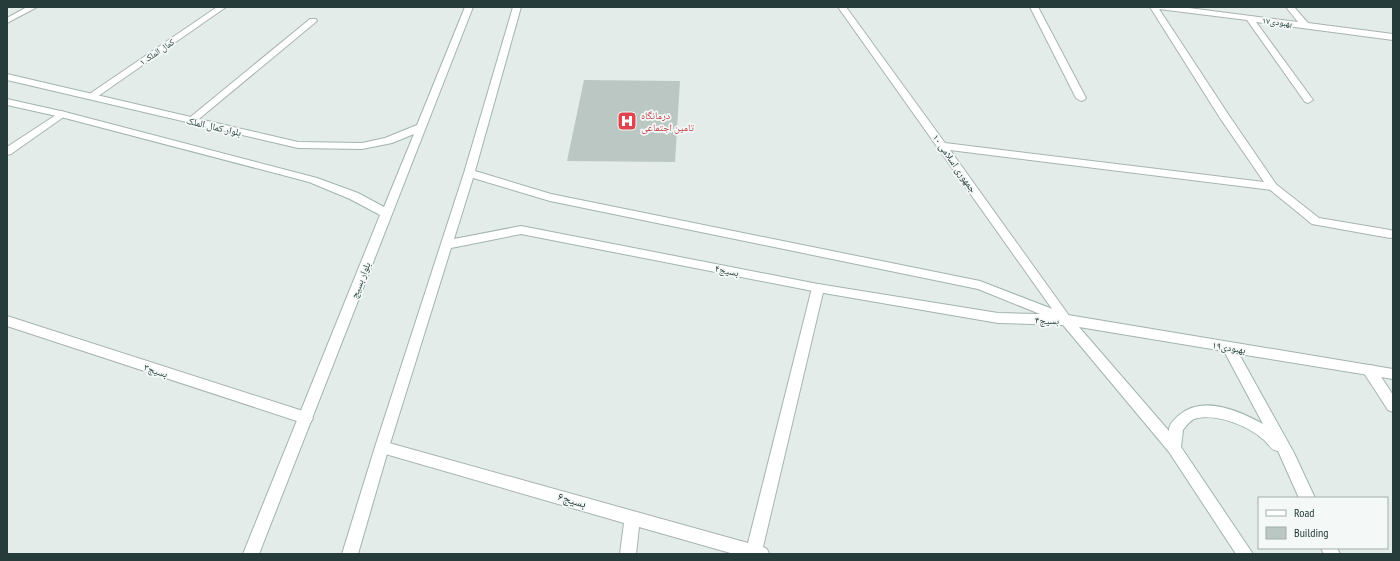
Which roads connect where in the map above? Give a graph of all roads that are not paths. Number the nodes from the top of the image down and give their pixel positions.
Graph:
1 (33, 7) edge
2 (222, 7) edge
3 (469, 7) edge
4 (516, 7) edge
5 (842, 7) edge
6 (1034, 7) edge
7 (1154, 7) edge
8 (1162, 7) edge
9 (1290, 7) edge
10 (1250, 19) junction
11 (7, 21) edge
12 (313, 21) dead end
13 (1306, 26) junction
14 (1393, 37) edge
15 (7, 78) edge
16 (91, 97) junction
17 (1081, 98) dead end
18 (1308, 100) dead end
19 (7, 102) edge
20 (62, 114) junction
21 (191, 121) junction
22 (421, 127) junction
23 (942, 146) junction
24 (7, 152) edge
25 (469, 173) junction
26 (1273, 187) junction
27 (386, 214) junction
28 (1390, 234) dead end
29 (446, 245) junction
30 (818, 288) junction
31 (1066, 320) junction
32 (7, 321) edge
33 (1228, 346) junction
34 (1370, 370) junction
35 (1393, 374) edge
36 (1393, 406) edge
37 (306, 418) junction
38 (382, 447) junction
39 (1174, 448) junction
40 (1288, 458) junction
41 (1307, 497) edge
42 (633, 517) junction
43 (758, 553) edge
44 (252, 554) edge
45 (350, 554) edge
46 (628, 554) edge
47 (1245, 554) edge

1 - 11 street
2 - 16 street, کمال الملک ۱
3 - 22 street, بلوار بسیج
4 - 25 street
5 - 23 street, جمهوری اسلامی ۱۰
6 - 17 street
7 - 26 street
8 - 10 street, بهبودی۱۷
9 - 13 street
10 - 13 street, بهبودی۱۷
10 - 18 street
12 - 21 street
13 - 14 street, بهبودی۱۷
15 - 16 street, بلوار کمال الملک
16 - 21 street, بلوار کمال الملک
19 - 20 street
20 - 24 street
20 - 27 street
21 - 22 street, بلوار کمال الملک
22 - 27 street, بلوار بسیج
23 - 26 street
23 - 31 street, جمهوری اسلامی ۱۰
25 - 29 street
25 - 31 street, بسیج۴
26 - 28 street
27 - 37 street, بلوار بسیج
29 - 30 street, بسیج۴
29 - 38 street
30 - 31 street, بسیج۴
30 - 43 street
31 - 33 street, بهبودی۱۹
31 - 39 street, جمهوری اسلامی ۱۰
32 - 37 street, بسیج۳
33 - 34 street, بهبودی۱۹
33 - 40 street
34 - 35 street, بهبودی۱۹
34 - 36 street
37 - 44 street, بلوار بسیج
38 - 42 street, بسیج۶
38 - 45 street
39 - 40 street
39 - 47 street, جمهوری اسلامی ۱۰
40 - 41 street
42 - 43 street, بسیج۶
42 - 46 street

